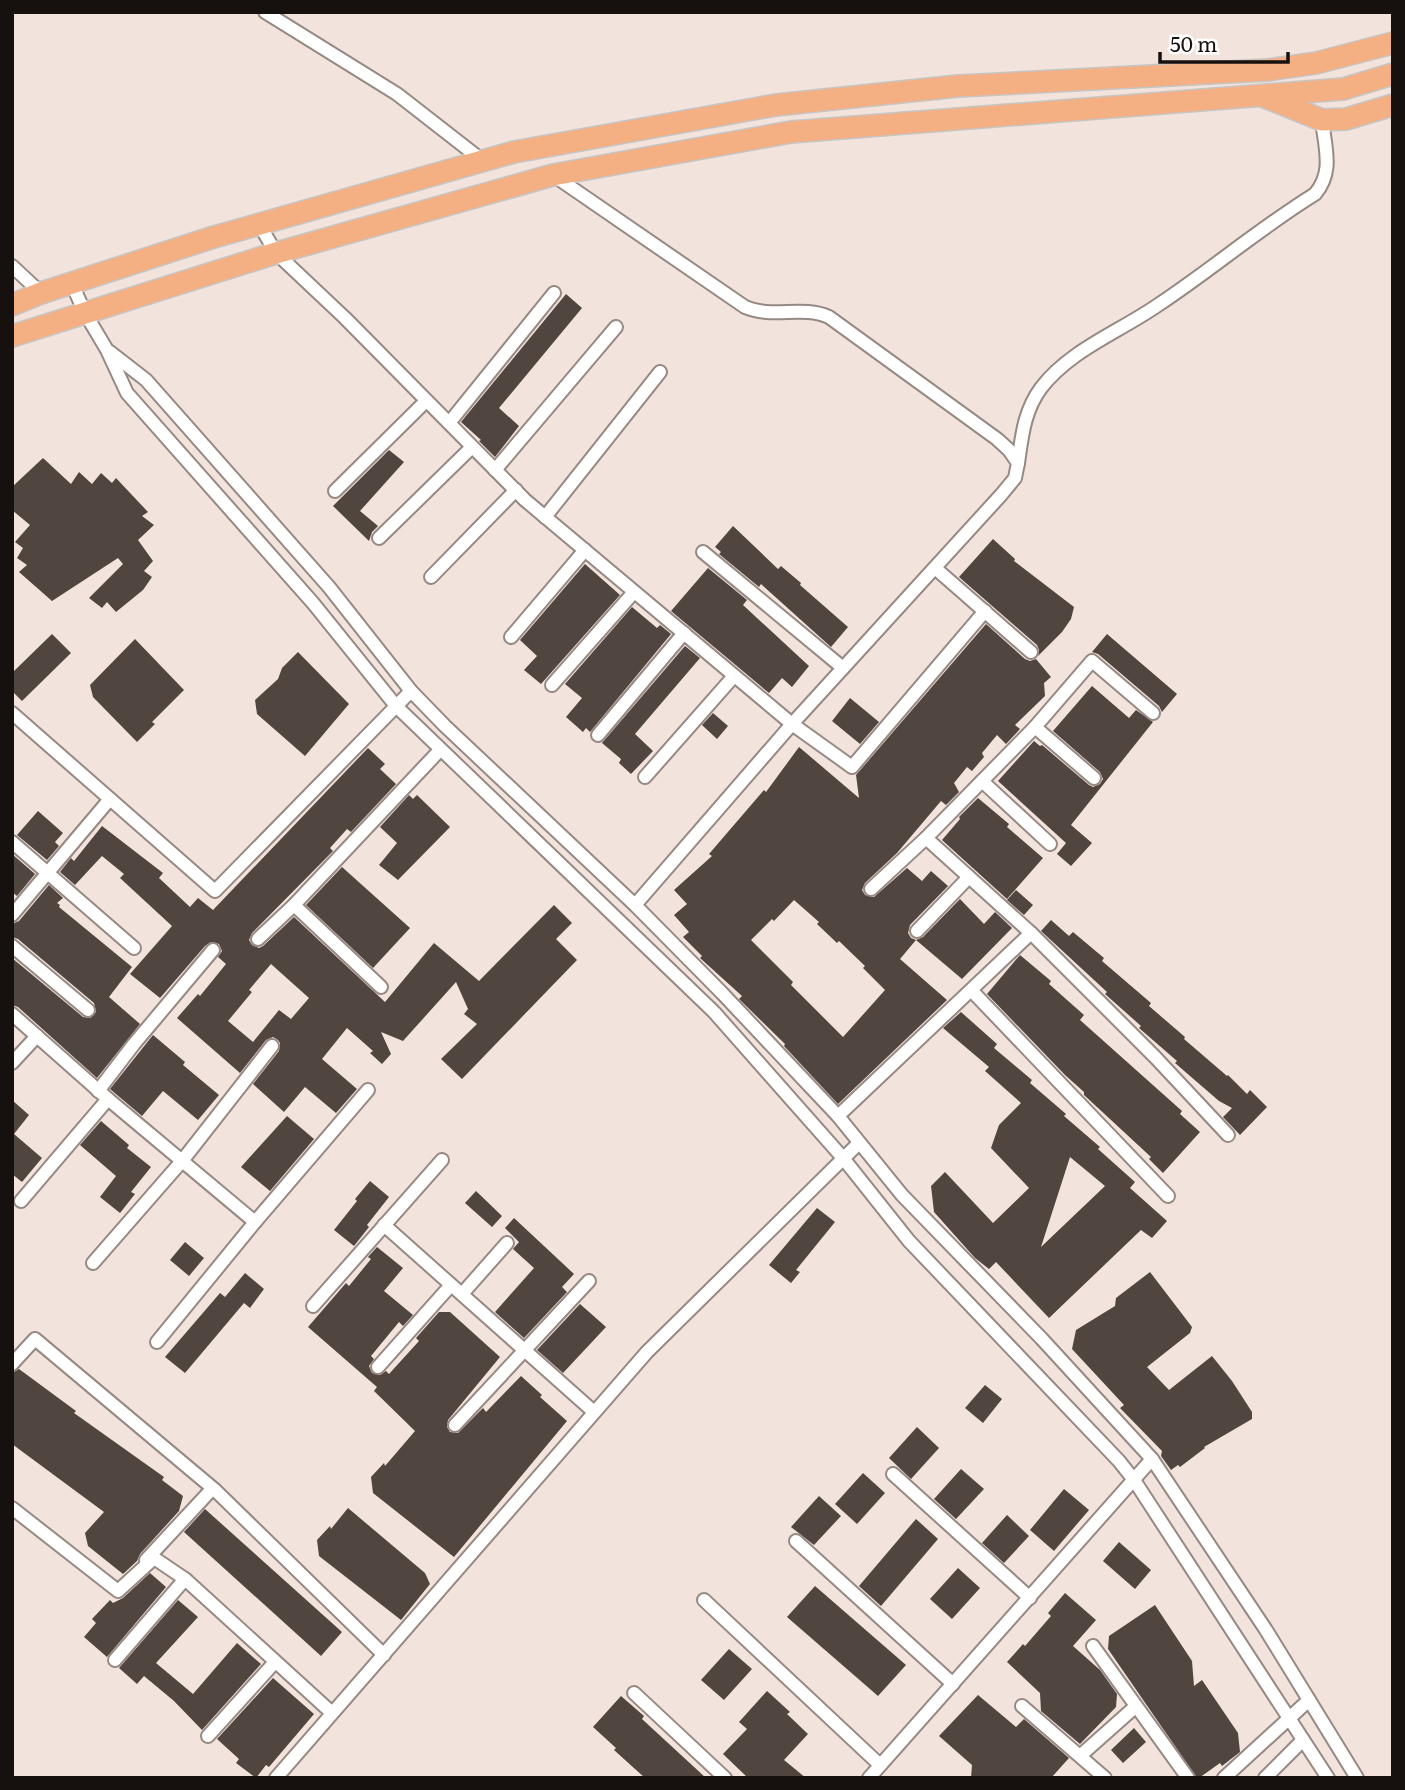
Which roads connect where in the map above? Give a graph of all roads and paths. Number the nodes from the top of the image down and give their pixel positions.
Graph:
1 (265, 12) edge
2 (1393, 43) edge
3 (1393, 74) edge
4 (1261, 95) junction
5 (1393, 105) edge
6 (1322, 120) junction
7 (483, 160) junction
8 (553, 175) junction
9 (259, 225) junction
10 (276, 253) junction
11 (12, 267) edge
12 (72, 284) junction
13 (41, 293) junction
14 (554, 293) dead end
15 (12, 305) edge
16 (85, 313) junction
17 (616, 327) dead end
18 (12, 336) edge
19 (107, 349) junction
20 (660, 372) dead end
21 (426, 401) junction
22 (449, 424) junction
23 (472, 447) junction
24 (1018, 463) junction
25 (495, 470) junction
26 (516, 490) junction
27 (334, 491) dead end
28 (545, 517) junction
29 (379, 538) dead end
30 (585, 550) junction
31 (703, 552) dead end
32 (934, 568) junction
33 (431, 577) dead end
34 (634, 592) junction
35 (985, 611) junction
36 (684, 634) junction
37 (511, 637) dead end
38 (1031, 652) dead end
39 (843, 668) junction
40 (734, 676) junction
41 (552, 685) dead end
42 (411, 691) junction
43 (396, 706) junction
44 (1153, 713) dead end
45 (13, 716) edge
46 (792, 724) junction
47 (1035, 727) junction
48 (598, 735) dead end
49 (440, 750) junction
50 (645, 777) dead end
51 (1094, 778) dead end
52 (982, 781) junction
53 (110, 799) junction
54 (926, 838) junction
55 (12, 842) edge
56 (1050, 844) dead end
57 (48, 873) junction
58 (969, 877) junction
59 (871, 890) dead end
60 (294, 905) junction
61 (635, 905) junction
62 (12, 915) edge
63 (918, 931) dead end
64 (1031, 933) junction
65 (258, 939) dead end
66 (12, 946) edge
67 (134, 948) dead end
68 (213, 950) dead end
69 (381, 988) dead end
70 (972, 991) junction
71 (88, 1010) dead end
72 (12, 1014) edge
73 (37, 1036) junction
74 (272, 1046) dead end
75 (12, 1063) edge
76 (368, 1090) dead end
77 (103, 1095) junction
78 (838, 1116) junction
79 (1228, 1135) dead end
80 (859, 1143) junction
81 (843, 1158) junction
82 (182, 1160) junction
83 (442, 1160) dead end
84 (1168, 1196) dead end
85 (21, 1201) dead end
86 (255, 1222) junction
87 (384, 1225) junction
88 (507, 1243) dead end
89 (93, 1263) dead end
90 (589, 1281) dead end
91 (451, 1284) junction
92 (462, 1294) junction
93 (313, 1306) dead end
94 (157, 1342) dead end
95 (525, 1350) junction
96 (12, 1364) edge
97 (378, 1367) dead end
98 (594, 1412) junction
99 (455, 1425) dead end
100 (1152, 1460) junction
101 (893, 1474) dead end
102 (1134, 1480) junction
103 (212, 1489) junction
104 (12, 1508) edge
105 (796, 1541) dead end
106 (185, 1579) junction
107 (118, 1591) junction
108 (1030, 1598) junction
109 (704, 1600) dead end
110 (1093, 1646) dead end
111 (384, 1655) junction
112 (115, 1660) dead end
113 (275, 1661) junction
114 (953, 1684) junction
115 (634, 1693) dead end
116 (1309, 1700) junction
117 (1022, 1706) dead end
118 (1135, 1707) junction
119 (332, 1713) junction
120 (1289, 1716) junction
121 (208, 1736) dead end
122 (1303, 1740) junction
123 (1081, 1755) junction
124 (880, 1765) junction
125 (276, 1778) edge
126 (725, 1778) edge
127 (869, 1778) edge
128 (1105, 1778) edge
129 (1188, 1778) edge
130 (1224, 1778) edge
131 (1265, 1778) edge
132 (1328, 1778) edge
133 (1357, 1778) edge

1 - 7 street
2 - 7 main road
3 - 4 main road
4 - 6 main road
4 - 8 main road
5 - 6 main road
6 - 24 street
7 - 9 main road
8 - 10 main road
8 - 24 street
9 - 10 street
9 - 12 main road
10 - 16 main road
10 - 21 street
11 - 13 street
12 - 13 main road
12 - 16 street
13 - 15 main road
14 - 22 street
16 - 18 main road
16 - 19 street
17 - 25 street
19 - 42 street
19 - 43 street
20 - 28 street
21 - 22 street
21 - 27 street
22 - 23 street
23 - 25 street
23 - 29 street
24 - 32 street
25 - 26 street
26 - 28 street
26 - 33 street
28 - 30 street
30 - 34 street
30 - 37 street
31 - 39 street
32 - 35 street
32 - 39 street
34 - 36 street
34 - 41 street
35 - 38 street
35 - 46 street
36 - 40 street
36 - 48 street
39 - 46 street
40 - 46 street
40 - 50 street
42 - 43 street
42 - 61 street
43 - 49 street
43 - 53 street
44 - 47 street
45 - 53 street
46 - 61 street
47 - 51 street
47 - 52 street
49 - 60 street
49 - 81 street
52 - 54 street
52 - 56 street
53 - 57 street
54 - 58 street
54 - 59 street
55 - 57 street
57 - 62 street
57 - 67 street
58 - 63 street
58 - 64 street
60 - 65 street
60 - 69 street
61 - 78 street
64 - 70 street
64 - 79 street
66 - 71 street
68 - 77 street
70 - 78 street
70 - 84 street
72 - 73 street
73 - 75 street
73 - 77 street
74 - 82 street
76 - 86 street
77 - 82 street
77 - 85 street
78 - 80 street
80 - 81 street
80 - 100 street
81 - 98 street
81 - 102 street
82 - 86 street
82 - 89 street
83 - 87 street
86 - 94 street
87 - 91 street
87 - 93 street
88 - 92 street
90 - 95 street
91 - 92 street
91 - 97 street
92 - 95 street
95 - 98 street
95 - 99 street
96 - 103 street
98 - 111 street
100 - 102 street
100 - 116 street
101 - 108 street
102 - 108 street
102 - 120 street
103 - 107 street
103 - 111 street
104 - 107 street
105 - 114 street
106 - 107 street
106 - 112 street
106 - 113 street
108 - 114 street
109 - 124 street
110 - 118 street
111 - 119 street
113 - 119 street
113 - 121 street
114 - 124 street
115 - 126 street
116 - 120 street
116 - 133 street
117 - 123 street
118 - 123 street
118 - 129 street
119 - 125 street
120 - 122 street
120 - 130 street
122 - 131 street
122 - 132 street
123 - 128 street
124 - 127 street

